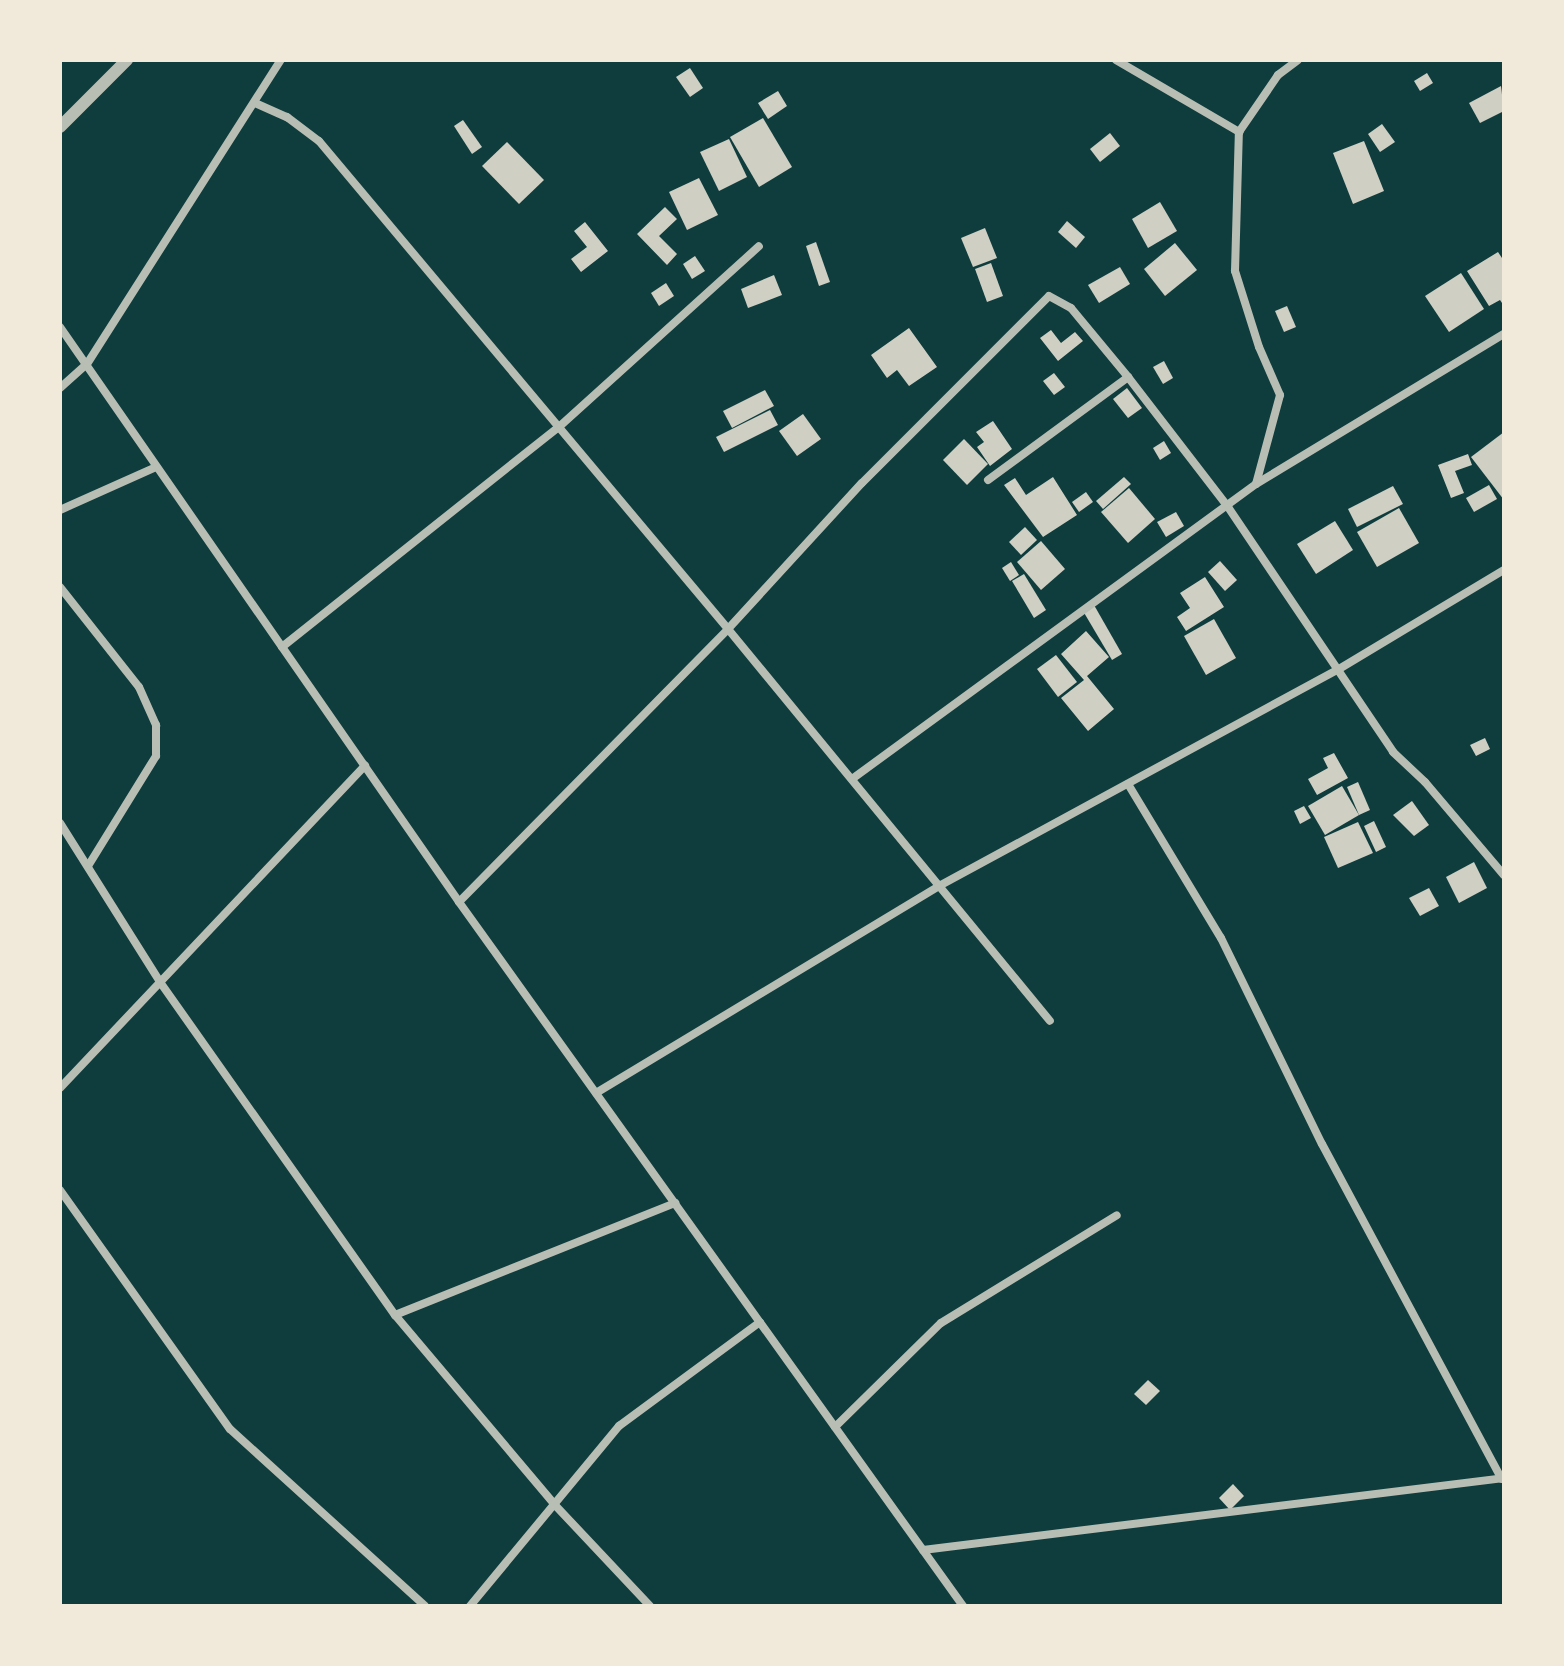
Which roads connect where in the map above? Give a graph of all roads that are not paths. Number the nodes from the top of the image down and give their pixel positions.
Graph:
1 (127, 60) edge
2 (281, 60) edge
3 (1116, 60) edge
4 (1298, 60) edge
5 (255, 103) junction
6 (60, 127) edge
7 (1239, 132) junction
8 (759, 246) dead end
9 (60, 327) edge
10 (1504, 334) edge
11 (87, 364) junction
12 (1128, 377) junction
13 (60, 388) edge
14 (560, 426) junction
15 (156, 467) junction
16 (988, 480) dead end
17 (1256, 484) junction
18 (1228, 507) junction
19 (60, 510) edge
20 (1504, 570) edge
21 (60, 587) edge
22 (728, 629) junction
23 (282, 647) junction
24 (1339, 669) junction
25 (365, 765) junction
26 (852, 779) junction
27 (1128, 784) junction
28 (60, 823) edge
29 (88, 866) junction
30 (1504, 875) edge
31 (939, 886) junction
32 (459, 902) junction
33 (160, 982) junction
34 (1050, 1021) dead end
35 (60, 1088) edge
36 (596, 1093) junction
37 (60, 1190) edge
38 (675, 1203) junction
39 (1117, 1215) dead end
40 (395, 1315) junction
41 (760, 1322) junction
42 (835, 1427) junction
43 (1503, 1478) edge
44 (554, 1504) junction
45 (923, 1550) junction
46 (425, 1606) edge
47 (470, 1606) edge
48 (650, 1606) edge
49 (963, 1606) edge

1 - 6 street
2 - 5 street
3 - 7 street
4 - 7 street
5 - 11 street
5 - 14 street
7 - 17 street
8 - 14 street
9 - 11 street
10 - 17 street
11 - 13 street
11 - 15 street
12 - 16 street
12 - 18 street
12 - 22 street
14 - 22 street
14 - 23 street
15 - 19 street
15 - 23 street
17 - 18 street
18 - 24 street
18 - 26 street
20 - 24 street
21 - 29 street
22 - 26 street
22 - 32 street
23 - 25 street
24 - 27 street
24 - 30 street
25 - 32 street
25 - 33 street
26 - 31 street
27 - 31 street
27 - 43 street
28 - 29 street
29 - 33 street
31 - 34 street
31 - 36 street
32 - 36 street
33 - 35 street
33 - 40 street
36 - 38 street
37 - 46 street
38 - 40 street
38 - 41 street
39 - 42 street
40 - 44 street
41 - 42 street
41 - 44 street
42 - 45 street
43 - 45 street
44 - 47 street
44 - 48 street
45 - 49 street

